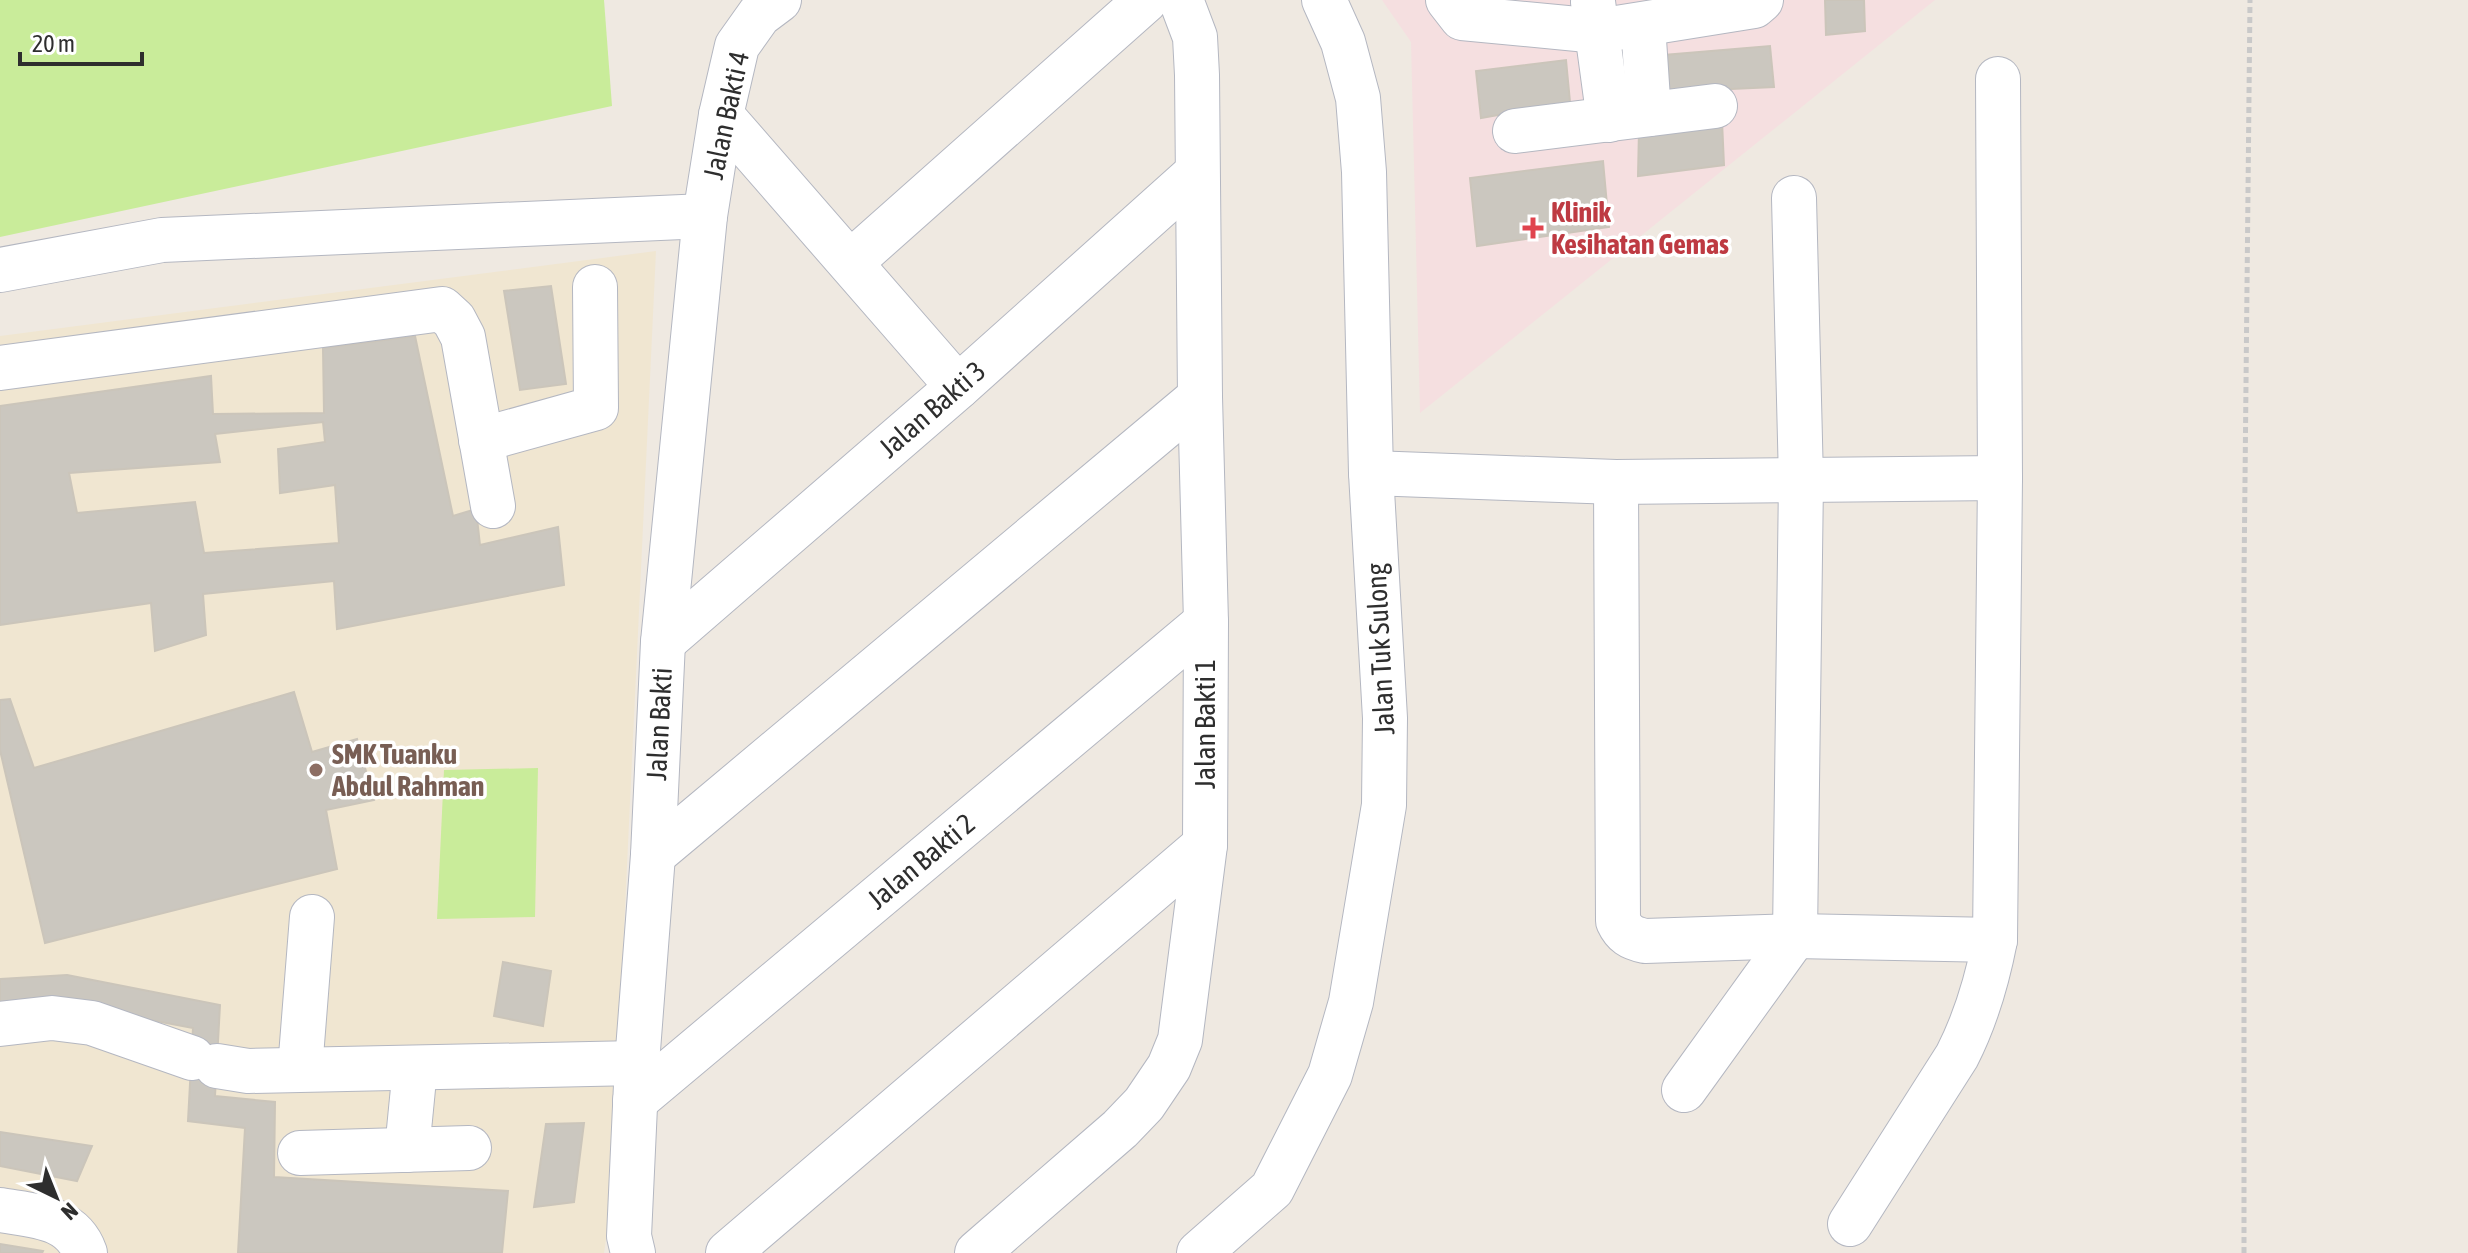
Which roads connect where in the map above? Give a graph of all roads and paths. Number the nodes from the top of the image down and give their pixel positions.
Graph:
1 (779, 0) edge
2 (1146, 0) edge
3 (1181, 0) edge
4 (1324, 0) edge
5 (1448, 0) edge
6 (1761, 0) edge
7 (2250, 0) edge
8 (1595, 15) edge
9 (1643, 25) junction
10 (1998, 79) dead end
11 (1715, 106) dead end
12 (721, 115) junction
13 (1629, 117) junction
14 (1515, 131) dead end
15 (1197, 173) junction
16 (1794, 198) dead end
17 (707, 206) junction
18 (851, 262) junction
19 (0, 270) edge
20 (595, 287) dead end
21 (0, 368) edge
22 (958, 387) junction
23 (1200, 397) junction
24 (481, 440) junction
25 (1371, 473) junction
26 (2000, 478) junction
27 (1801, 480) junction
28 (1616, 482) junction
29 (493, 506) dead end
30 (1206, 622) junction
31 (663, 642) junction
32 (1205, 845) junction
33 (653, 855) junction
34 (312, 917) dead end
35 (1795, 936) junction
36 (1995, 940) junction
37 (0, 1024) edge
38 (415, 1068) junction
39 (300, 1069) junction
40 (636, 1082) junction
41 (1684, 1090) dead end
42 (469, 1148) dead end
43 (407, 1150) junction
44 (300, 1153) dead end
45 (1272, 1189) junction
46 (0, 1210) edge
47 (1850, 1224) dead end
48 (85, 1253) edge
49 (633, 1253) edge
50 (728, 1253) edge
51 (977, 1253) edge
52 (1199, 1253) edge
53 (1250, 1253) edge
54 (2244, 1253) edge

1 - 12 street, Jalan Bakti 4
2 - 18 street
3 - 15 street, Jalan Bakti 1
4 - 25 street, Jalan Tuk Sulong
5 - 8 street
6 - 9 street
7 - 54 path
8 - 9 street
8 - 13 street
9 - 13 street
10 - 26 street
11 - 13 street
12 - 17 street, Jalan Bakti 4
12 - 18 street
13 - 14 street
15 - 22 street, Jalan Bakti 3
15 - 23 street, Jalan Bakti 1
16 - 27 street
17 - 19 street
17 - 31 street, Jalan Bakti
18 - 22 street
20 - 24 street
21 - 24 street
22 - 31 street, Jalan Bakti 3
23 - 30 street, Jalan Bakti 1
23 - 33 street
24 - 29 street
25 - 28 street
25 - 45 street, Jalan Tuk Sulong
26 - 27 street
26 - 36 street
27 - 28 street
27 - 35 street
28 - 35 street
30 - 32 street, Jalan Bakti 1
30 - 40 street, Jalan Bakti 2
31 - 33 street, Jalan Bakti
32 - 50 street
32 - 51 street, Jalan Bakti 1
33 - 40 street, Jalan Bakti
34 - 39 street
35 - 36 street
35 - 41 street
36 - 47 street
37 - 39 street
38 - 39 street
38 - 40 street
38 - 43 street
40 - 49 street, Jalan Bakti
42 - 43 street
43 - 44 street
45 - 52 street, Jalan Tuk Sulong
45 - 53 street
46 - 48 street

